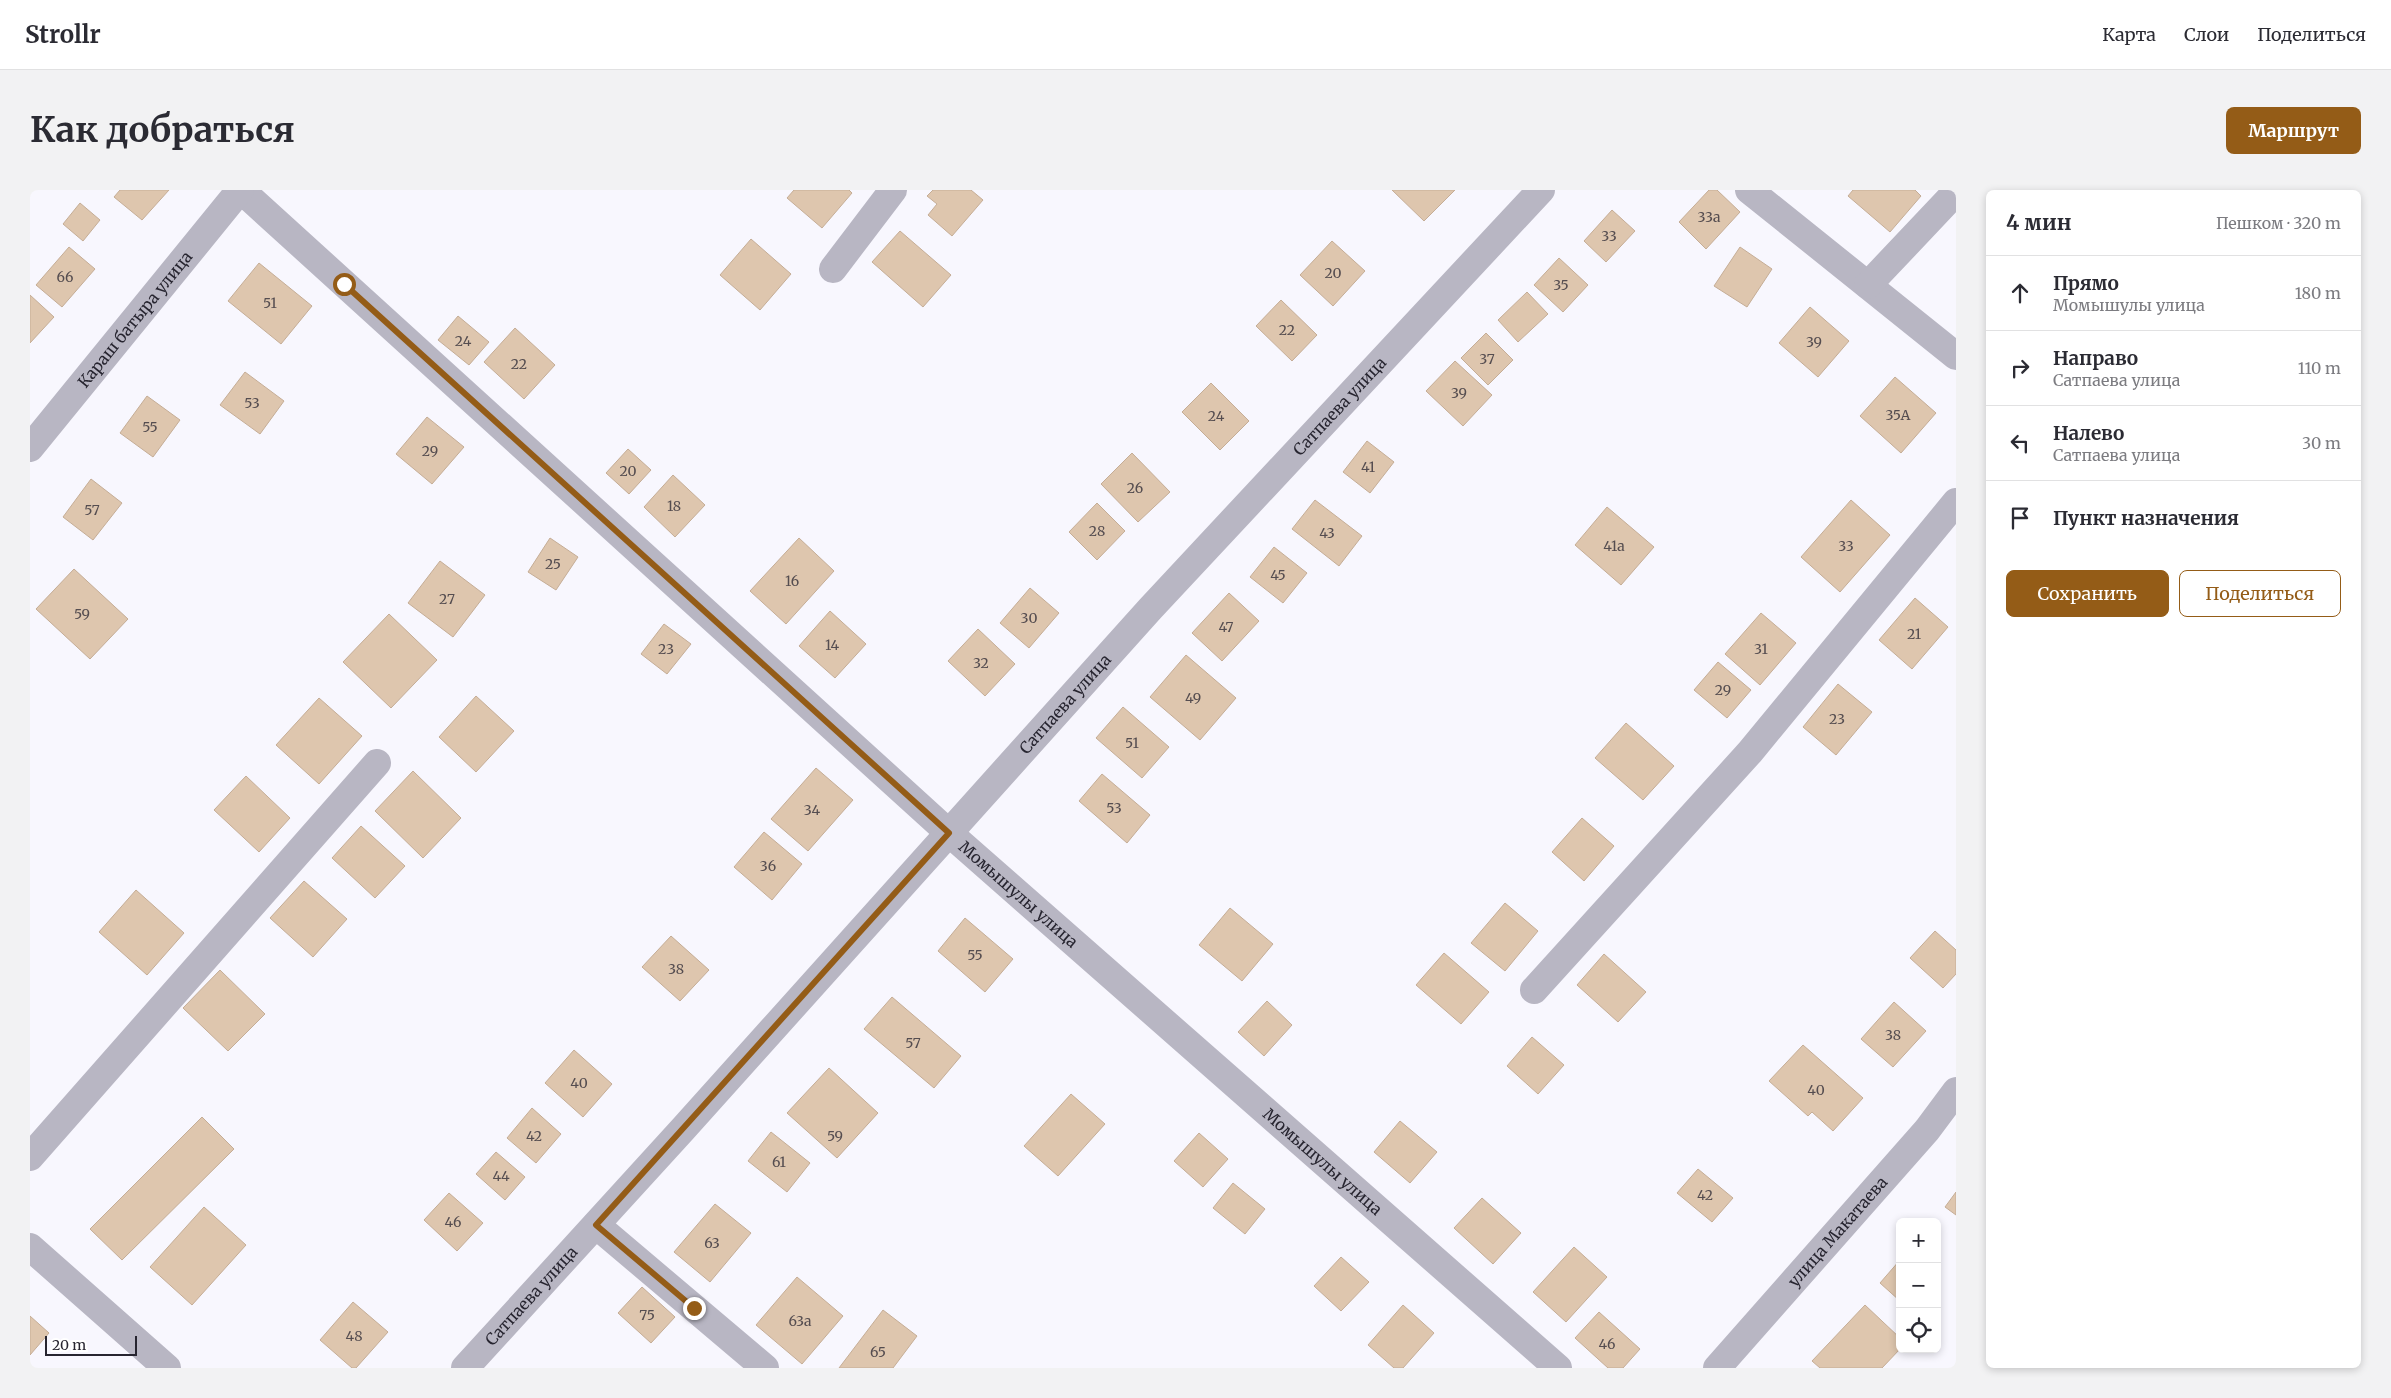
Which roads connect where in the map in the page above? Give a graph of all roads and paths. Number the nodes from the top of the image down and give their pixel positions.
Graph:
1 (241, 190) edge
2 (894, 190) edge
3 (1541, 190) edge
4 (1749, 190) edge
5 (1956, 192) edge
6 (833, 269) dead end
7 (1868, 285) junction
8 (1956, 356) edge
9 (30, 448) edge
10 (1956, 502) edge
11 (377, 763) dead end
12 (949, 833) junction
13 (1534, 990) dead end
14 (1956, 1091) edge
15 (30, 1157) edge
16 (596, 1225) junction
17 (30, 1247) edge
18 (167, 1368) edge
19 (465, 1368) edge
20 (765, 1368) edge
21 (1558, 1368) edge
22 (1717, 1368) edge

1 - 9 street, Караш батыра улица
1 - 12 street, Момышулы улица
2 - 6 street
3 - 12 street, Сатпаева улица
4 - 7 street
5 - 7 street
7 - 8 street
10 - 13 street
11 - 15 street
12 - 16 street, Сатпаева улица
12 - 21 street, Момышулы улица
14 - 22 street, улица Макатаева
16 - 19 street, Сатпаева улица
16 - 20 street
17 - 18 street

